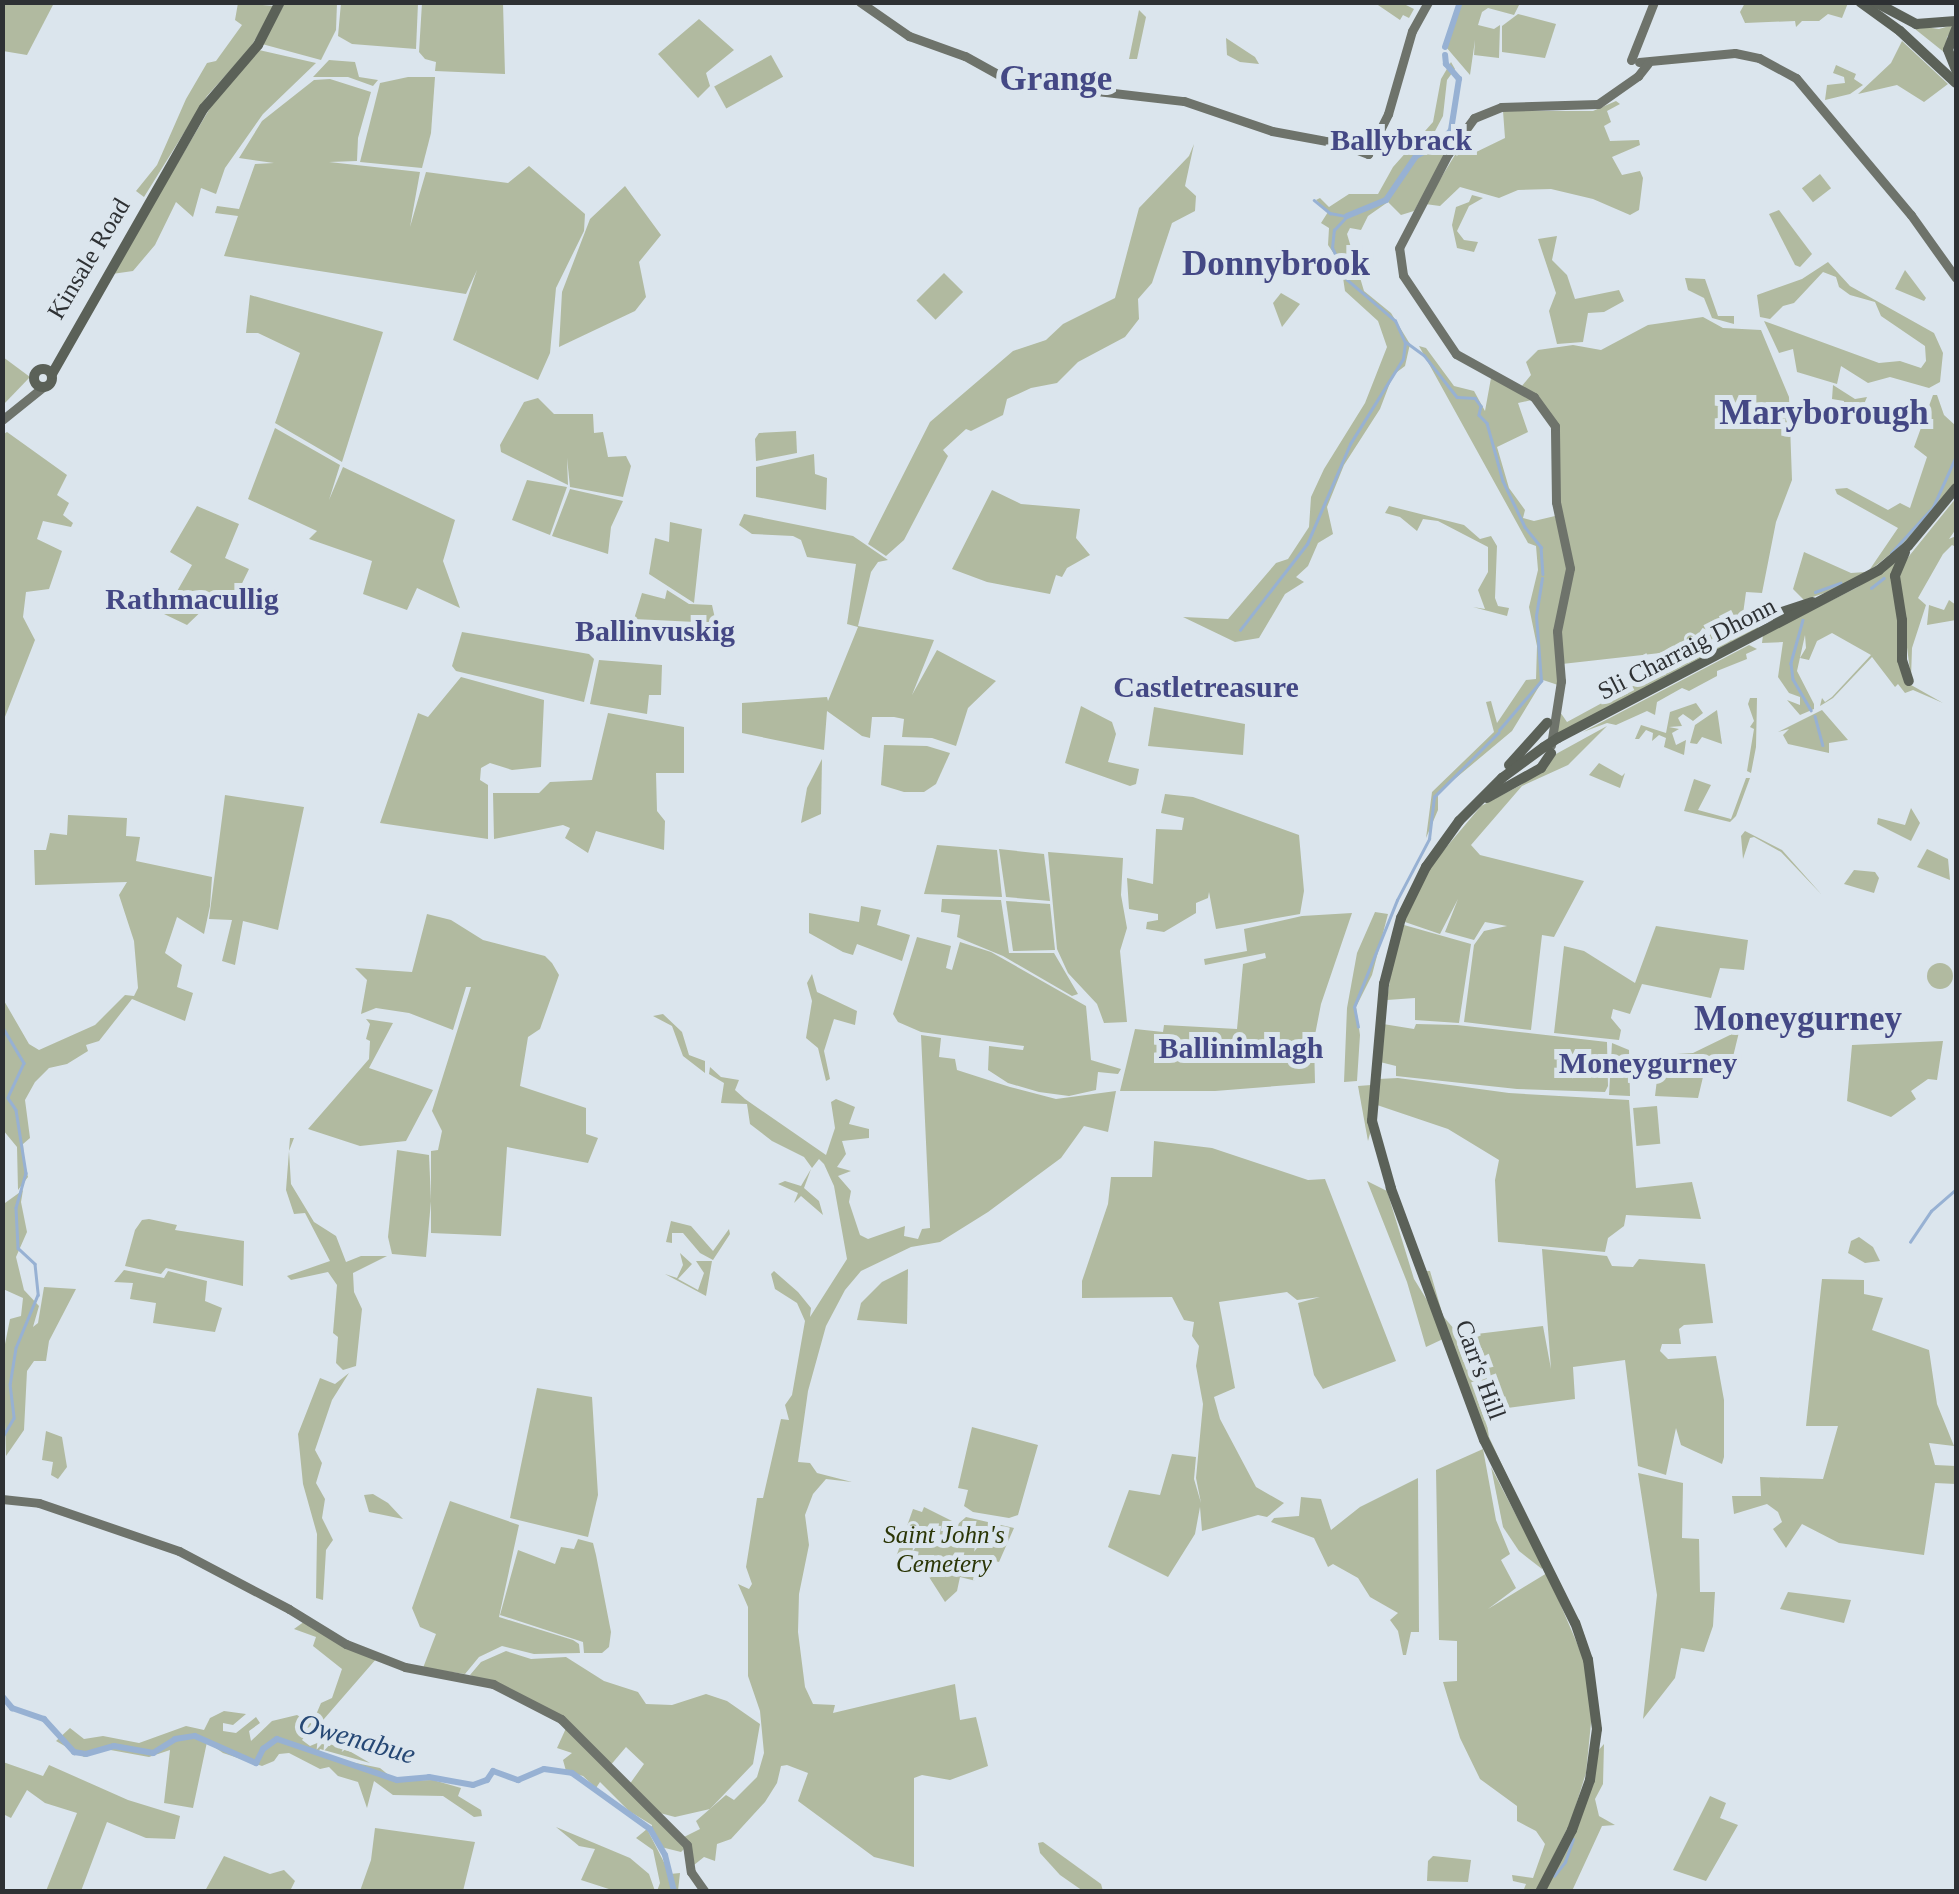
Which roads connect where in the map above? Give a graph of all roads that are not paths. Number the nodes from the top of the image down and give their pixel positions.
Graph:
1 (280, 2) edge
2 (860, 2) edge
3 (1428, 2) edge
4 (1654, 2) edge
5 (1860, 2) edge
6 (1873, 2) edge
7 (1956, 21) edge
8 (1956, 29) edge
9 (1639, 61) junction
10 (1956, 72) edge
11 (1956, 84) edge
12 (1376, 138) junction
13 (1353, 147) junction
14 (1956, 278) edge
15 (38, 384) joint
16 (2, 419) edge
17 (1956, 488) edge
18 (1908, 546) junction
19 (1842, 592) junction
20 (1765, 615) dead end
21 (1909, 681) dead end
22 (1550, 724) junction
23 (1548, 750) junction
24 (1438, 849) junction
25 (2, 1498) edge
26 (705, 1892) edge
27 (1540, 1892) edge

1 - 15 highway, Kinsale Road
2 - 13 main road
3 - 12 main road
4 - 9 main road
5 - 11 highway
6 - 7 highway
6 - 10 highway
8 - 10 highway
9 - 14 main road
9 - 22 main road
12 - 13 main road
12 - 13 main road
15 - 16 main road
17 - 18 highway, Sli Charraig Dhonn
18 - 19 highway, Sli Charraig Dhonn
18 - 21 highway
19 - 20 highway
19 - 23 highway, Sli Charraig Dhonn, bridge
22 - 23 main road
22 - 24 highway
23 - 24 highway, Sli Charraig Dhonn
24 - 27 highway, Carr's Hill
25 - 26 main road

